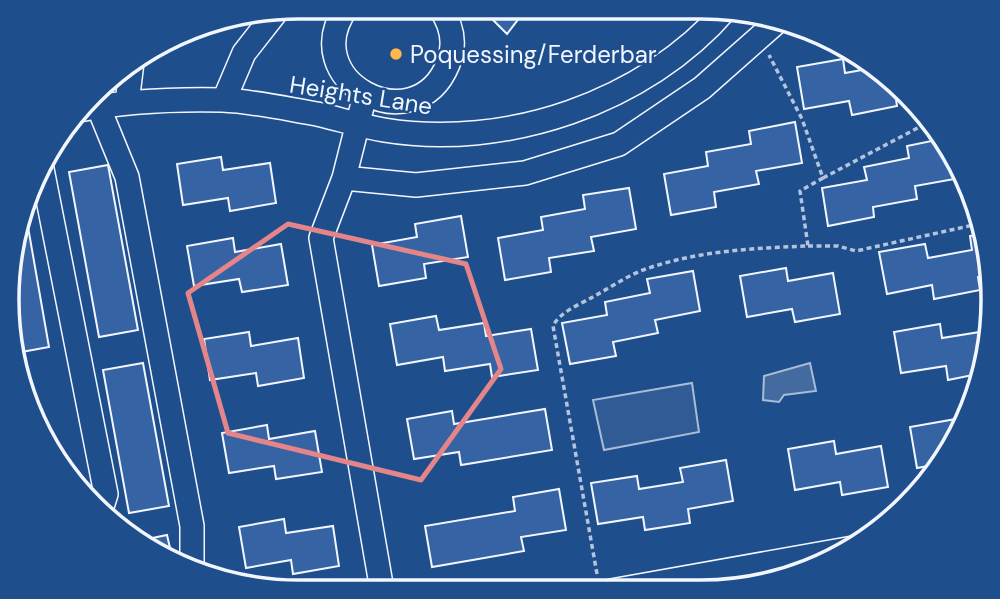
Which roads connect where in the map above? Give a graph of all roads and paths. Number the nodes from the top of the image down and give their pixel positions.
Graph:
1 (340, 19) edge
2 (447, 19) edge
3 (715, 20) edge
4 (269, 21) edge
5 (770, 28) edge
6 (760, 37) junction
7 (130, 76) edge
8 (365, 95) junction
9 (224, 100) junction
10 (127, 103) junction
11 (96, 107) edge
12 (91, 112) edge
13 (356, 124) junction
14 (921, 126) edge
15 (344, 178) junction
16 (823, 178) junction
17 (45, 183) edge
18 (971, 226) edge
19 (808, 246) junction
20 (104, 501) edge
21 (820, 553) edge
22 (192, 558) edge
23 (380, 580) edge
24 (603, 580) edge
25 (632, 580) edge

1 - 8 street
2 - 8 street
3 - 13 street, Heights Lane
4 - 9 street
5 - 6 street
6 - 15 street
6 - 16 path
7 - 10 street
8 - 13 street
9 - 10 street, Heights Lane
9 - 13 street, Heights Lane
10 - 11 street, Heights Lane
12 - 22 street
13 - 15 street
14 - 16 path
15 - 23 street
16 - 19 path
17 - 20 street
18 - 19 path
19 - 24 path
21 - 25 street

